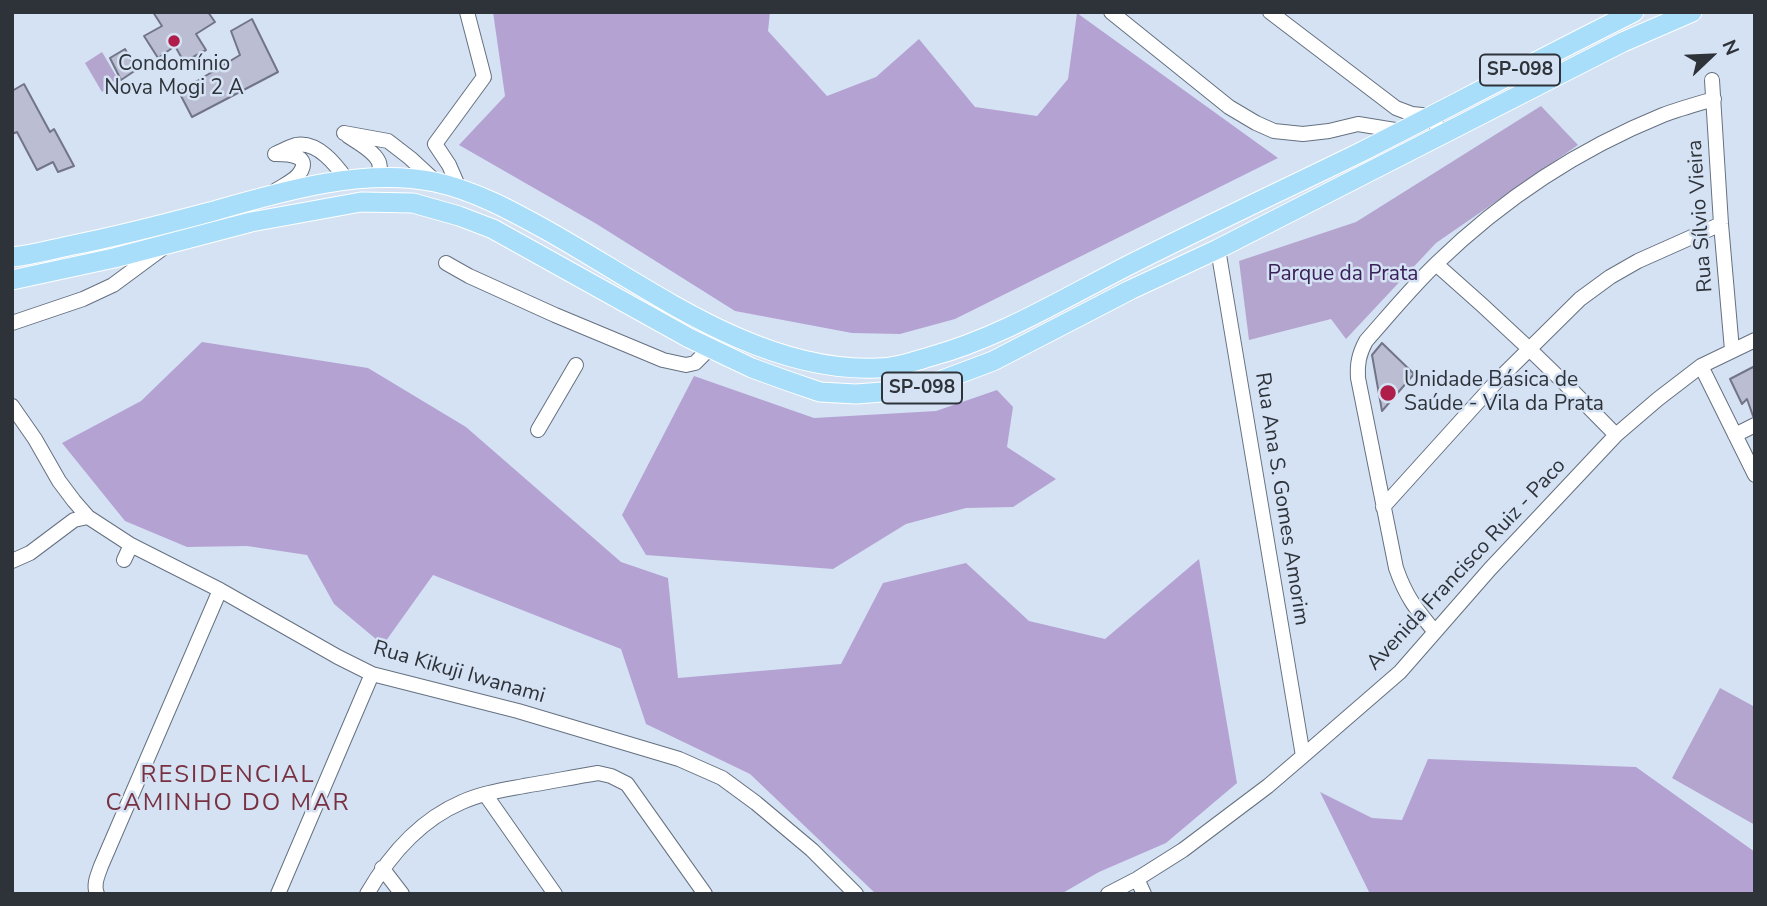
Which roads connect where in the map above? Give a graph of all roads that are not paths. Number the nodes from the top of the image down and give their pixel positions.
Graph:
1 (467, 12) edge
2 (1111, 12) edge
3 (1270, 12) edge
4 (1634, 12) edge
5 (1692, 12) edge
6 (1712, 80) dead end
7 (1714, 99) junction
8 (1432, 116) junction
9 (1401, 131) junction
10 (1441, 135) junction
11 (374, 177) junction
12 (347, 180) junction
13 (436, 182) junction
14 (459, 188) junction
15 (267, 196) junction
16 (1721, 224) junction
17 (170, 244) junction
18 (1218, 249) junction
19 (12, 257) edge
20 (446, 263) dead end
21 (1436, 264) junction
22 (12, 280) edge
23 (12, 323) edge
24 (1755, 340) edge
25 (710, 348) junction
26 (1529, 349) junction
27 (1732, 350) junction
28 (576, 365) dead end
29 (1701, 366) junction
30 (12, 406) edge
31 (1755, 425) edge
32 (538, 430) dead end
33 (1616, 435) junction
34 (1735, 435) junction
35 (1755, 475) edge
36 (1383, 507) junction
37 (88, 517) junction
38 (131, 545) junction
39 (124, 560) dead end
40 (12, 561) edge
41 (220, 590) junction
42 (1435, 632) junction
43 (372, 674) junction
44 (1303, 756) junction
45 (485, 793) junction
46 (382, 868) junction
47 (1137, 879) junction
48 (97, 894) edge
49 (278, 894) edge
50 (367, 894) edge
51 (402, 894) edge
52 (555, 894) edge
53 (705, 894) edge
54 (856, 894) edge
55 (1108, 894) edge
56 (1144, 894) edge

1 - 14 street
2 - 9 street
3 - 8 street
4 - 8 main road, SP-098
5 - 10 main road, SP-098
6 - 7 street, Rua Sílvio Vieira
7 - 16 street, Rua Sílvio Vieira
7 - 21 street
8 - 9 main road, SP-098
8 - 10 street
9 - 14 main road, SP-098
10 - 18 main road, SP-098
11 - 12 main road, SP-098
11 - 13 main road, SP-098
11 - 13 street
12 - 15 main road, SP-098
12 - 15 street
13 - 14 main road, SP-098
15 - 19 main road, SP-098
16 - 26 street
16 - 27 street, Rua Sílvio Vieira
17 - 22 main road, SP-098
17 - 23 street
17 - 25 main road, SP-098
18 - 25 main road, SP-098
18 - 44 street, Rua Ana S. Gomes Amorim
20 - 25 street
21 - 26 street
21 - 36 street
24 - 27 street, Avenida Francisco Ruiz - Paco
26 - 33 street
26 - 36 street
27 - 29 street, Avenida Francisco Ruiz - Paco
28 - 32 street
29 - 33 street, Avenida Francisco Ruiz - Paco
29 - 34 street
30 - 37 street, Rua Kikuji Iwanami
31 - 34 street
33 - 42 street, Avenida Francisco Ruiz - Paco
34 - 35 street
36 - 42 street
37 - 38 street, Rua Kikuji Iwanami
37 - 40 street
38 - 39 street
38 - 41 street, Rua Kikuji Iwanami
41 - 43 street, Rua Kikuji Iwanami
41 - 48 street
42 - 44 street, Avenida Francisco Ruiz - Paco
43 - 49 street
43 - 54 street, Rua Kikuji Iwanami
44 - 47 street, Avenida Francisco Ruiz - Paco
45 - 46 street
45 - 52 street
45 - 53 street
46 - 50 street
46 - 51 street
47 - 55 street, Avenida Francisco Ruiz - Paco
47 - 56 street

